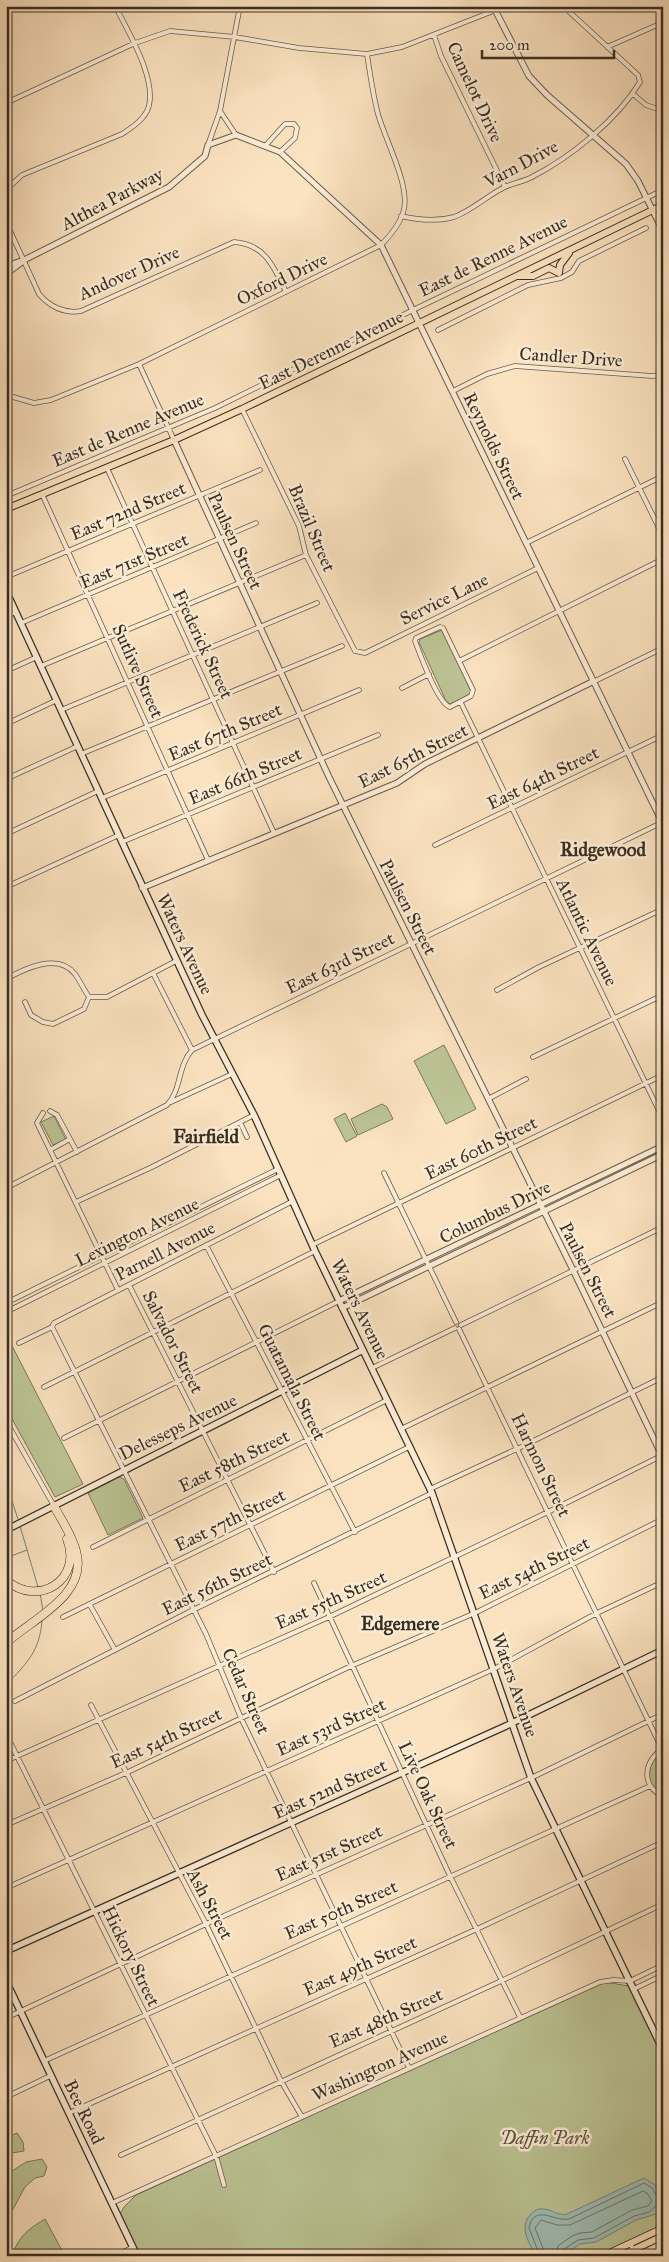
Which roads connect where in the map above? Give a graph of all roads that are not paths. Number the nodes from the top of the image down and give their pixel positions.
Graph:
1 (115, 6) edge
2 (240, 6) edge
3 (506, 6) edge
4 (563, 6) edge
5 (494, 8) edge
6 (655, 26) dead end
7 (434, 35) junction
8 (235, 37) junction
9 (135, 43) junction
10 (608, 47) junction
11 (367, 54) junction
12 (632, 94) junction
13 (6, 103) edge
14 (220, 111) junction
15 (663, 111) edge
16 (594, 134) junction
17 (236, 136) junction
18 (208, 145) junction
19 (266, 145) junction
20 (280, 152) junction
21 (505, 187) junction
22 (663, 190) edge
23 (6, 194) edge
24 (646, 198) junction
25 (663, 205) edge
26 (652, 211) junction
27 (401, 216) junction
28 (6, 222) edge
29 (646, 228) dead end
30 (663, 232) edge
31 (381, 245) junction
32 (571, 250) junction
33 (24, 260) junction
34 (6, 266) edge
35 (6, 274) edge
36 (517, 276) junction
37 (286, 292) junction
38 (413, 310) junction
39 (420, 323) junction
40 (438, 330) dead end
41 (139, 364) junction
42 (663, 375) edge
43 (453, 391) junction
44 (6, 395) edge
45 (242, 409) junction
46 (169, 429) junction
47 (174, 440) junction
48 (625, 459) dead end
49 (107, 468) junction
50 (260, 470) dead end
51 (663, 476) edge
52 (639, 488) junction
53 (42, 494) junction
54 (6, 496) edge
55 (200, 496) junction
56 (6, 508) edge
57 (256, 523) dead end
58 (133, 524) junction
59 (663, 536) edge
60 (220, 540) junction
61 (526, 543) junction
62 (68, 551) junction
63 (306, 555) junction
64 (663, 560) edge
65 (153, 568) junction
66 (538, 568) junction
67 (6, 576) edge
68 (240, 583) junction
69 (6, 591) edge
70 (88, 595) junction
71 (317, 604) dead end
72 (559, 610) junction
73 (173, 611) junction
74 (16, 612) junction
75 (6, 616) edge
76 (21, 623) junction
77 (260, 627) junction
78 (108, 638) junction
79 (342, 646) dead end
80 (663, 648) edge
81 (361, 652) joint
82 (193, 655) junction
83 (37, 657) junction
84 (459, 661) junction
85 (41, 666) junction
86 (6, 671) edge
87 (280, 672) junction
88 (428, 674) junction
89 (128, 682) junction
90 (592, 682) junction
91 (402, 688) dead end
92 (359, 690) dead end
93 (213, 699) junction
94 (57, 700) junction
95 (461, 702) junction
96 (61, 710) junction
97 (300, 715) junction
98 (6, 724) edge
99 (148, 727) junction
100 (378, 735) dead end
101 (663, 735) edge
102 (478, 737) junction
103 (233, 743) junction
104 (78, 746) junction
105 (628, 752) junction
106 (82, 754) junction
107 (320, 759) junction
108 (168, 771) junction
109 (6, 779) edge
110 (253, 788) junction
111 (98, 791) junction
112 (102, 798) junction
113 (343, 806) junction
114 (512, 808) junction
115 (188, 815) junction
116 (662, 823) edge
117 (274, 833) junction
118 (6, 834) edge
119 (119, 835) junction
120 (122, 842) junction
121 (435, 845) dead end
122 (208, 860) junction
123 (546, 878) junction
124 (6, 888) edge
125 (142, 888) junction
126 (663, 909) edge
127 (411, 944) junction
128 (580, 949) junction
129 (176, 961) junction
130 (153, 973) junction
131 (6, 979) edge
132 (497, 990) dead end
133 (663, 994) edge
134 (89, 998) junction
135 (25, 1002) dead end
136 (614, 1018) junction
137 (213, 1040) junction
138 (192, 1050) junction
139 (533, 1057) dead end
140 (232, 1074) junction
141 (663, 1075) edge
142 (526, 1079) dead end
143 (646, 1084) junction
144 (488, 1098) junction
145 (167, 1104) junction
146 (50, 1111) dead end
147 (43, 1113) dead end
148 (254, 1115) junction
149 (663, 1119) edge
150 (240, 1122) junction
151 (248, 1136) dead end
152 (70, 1139) junction
153 (663, 1146) edge
154 (512, 1148) junction
155 (50, 1150) junction
156 (77, 1152) junction
157 (663, 1154) edge
158 (57, 1163) junction
159 (278, 1169) junction
160 (384, 1172) dead end
161 (281, 1176) junction
162 (6, 1188) edge
163 (292, 1201) junction
164 (76, 1202) junction
165 (399, 1203) junction
166 (540, 1205) junction
167 (543, 1211) junction
168 (190, 1212) junction
169 (194, 1219) junction
170 (663, 1227) edge
171 (312, 1245) junction
172 (206, 1246) junction
173 (315, 1251) junction
174 (102, 1256) junction
175 (105, 1263) junction
176 (428, 1263) junction
177 (572, 1270) junction
178 (129, 1285) junction
179 (118, 1290) junction
180 (231, 1294) junction
181 (339, 1301) junction
182 (663, 1302) edge
183 (6, 1303) edge
184 (342, 1308) junction
185 (7, 1311) edge
186 (52, 1327) junction
187 (458, 1327) junction
188 (602, 1331) junction
189 (154, 1333) junction
190 (20, 1342) dead end
191 (256, 1342) junction
192 (363, 1350) junction
193 (372, 1368) junction
194 (75, 1371) junction
195 (663, 1377) edge
196 (178, 1381) junction
197 (44, 1387) dead end
198 (488, 1387) junction
199 (632, 1392) junction
200 (282, 1393) junction
201 (387, 1400) junction
202 (100, 1420) junction
203 (6, 1421) edge
204 (401, 1429) junction
205 (203, 1432) junction
206 (64, 1438) dead end
207 (307, 1441) junction
208 (409, 1447) junction
209 (518, 1448) junction
210 (662, 1456) edge
211 (124, 1471) junction
212 (227, 1480) junction
213 (330, 1486) junction
214 (431, 1491) junction
215 (54, 1506) junction
216 (548, 1512) junction
217 (148, 1519) junction
218 (663, 1519) edge
219 (250, 1526) junction
220 (6, 1530) edge
221 (355, 1532) junction
222 (93, 1546) dead end
223 (456, 1557) junction
224 (171, 1564) junction
225 (573, 1565) junction
226 (274, 1572) junction
227 (6, 1580) edge
228 (663, 1582) edge
229 (314, 1583) dead end
230 (90, 1605) junction
231 (193, 1610) junction
232 (475, 1613) junction
233 (597, 1613) junction
234 (63, 1617) dead end
235 (329, 1617) junction
236 (6, 1643) edge
237 (115, 1650) junction
238 (663, 1650) edge
239 (220, 1664) junction
240 (351, 1666) junction
241 (624, 1668) junction
242 (494, 1669) junction
243 (15, 1701) dead end
244 (92, 1705) dead end
245 (663, 1714) edge
246 (241, 1718) junction
247 (649, 1720) junction
248 (99, 1721) junction
249 (378, 1721) junction
250 (511, 1724) junction
251 (9, 1740) dead end
252 (662, 1749) edge
253 (16, 1756) junction
254 (6, 1761) edge
255 (267, 1771) junction
256 (128, 1772) junction
257 (402, 1773) junction
258 (531, 1778) junction
259 (650, 1786) junction
260 (663, 1796) edge
261 (44, 1808) junction
262 (152, 1822) junction
263 (292, 1823) junction
264 (426, 1824) junction
265 (6, 1825) edge
266 (554, 1829) junction
267 (663, 1842) edge
268 (69, 1859) junction
269 (178, 1873) junction
270 (316, 1874) junction
271 (450, 1876) junction
272 (580, 1881) junction
273 (6, 1888) edge
274 (663, 1904) edge
275 (94, 1912) junction
276 (206, 1924) junction
277 (341, 1926) junction
278 (477, 1929) junction
279 (604, 1931) junction
280 (6, 1951) edge
281 (120, 1964) junction
282 (663, 1965) edge
283 (230, 1975) junction
284 (663, 1975) edge
285 (366, 1979) junction
286 (6, 1981) edge
287 (501, 1981) junction
288 (630, 1981) junction
289 (634, 1989) junction
290 (20, 2010) junction
291 (145, 2015) junction
292 (520, 2017) junction
293 (6, 2018) edge
294 (257, 2028) junction
295 (391, 2030) junction
296 (663, 2033) edge
297 (656, 2036) junction
298 (663, 2050) edge
299 (44, 2061) junction
300 (171, 2067) junction
301 (409, 2068) junction
302 (50, 2076) junction
303 (281, 2081) junction
304 (6, 2097) edge
305 (68, 2113) junction
306 (302, 2117) junction
307 (198, 2120) junction
308 (121, 2155) dead end
309 (216, 2156) junction
310 (224, 2185) dead end
311 (112, 2203) junction
312 (663, 2228) edge
313 (663, 2236) edge
314 (133, 2247) junction
315 (633, 2250) edge
316 (116, 2256) edge
317 (137, 2256) edge
318 (603, 2256) edge
319 (620, 2256) edge

1 - 9 street
2 - 8 street, Althea Parkway
3 - 5 street
4 - 10 street
5 - 7 street
5 - 16 street
6 - 10 street
7 - 11 street
7 - 21 street, Camelot Drive
8 - 9 street
8 - 11 street
8 - 14 street, Althea Parkway
9 - 13 street
9 - 23 street
10 - 12 street
11 - 27 street, Oxford Drive
12 - 15 street
12 - 16 street, Varn Drive
14 - 17 street
14 - 18 street, Althea Parkway
16 - 21 street, Varn Drive
16 - 24 street
17 - 18 street
17 - 19 street, Reynolds Street
18 - 33 street, Althea Parkway
19 - 20 street, Reynolds Street
19 - 20 street
20 - 31 street, Reynolds Street
21 - 27 street, Varn Drive
22 - 24 street, East de Renne Avenue
24 - 26 street
24 - 38 street, East de Renne Avenue
25 - 26 main road, East Derenne Avenue
26 - 30 street
26 - 32 main road, East Derenne Avenue
27 - 31 street, Oxford Drive
28 - 33 street, Andover Drive
29 - 40 street
31 - 37 street, Oxford Drive
31 - 38 street, Reynolds Street
32 - 36 main road, East Derenne Avenue
32 - 36 main road
33 - 34 street, Althea Parkway
33 - 35 street, Althea Parkway
33 - 37 street, Andover Drive
36 - 39 main road, East Derenne Avenue
37 - 41 street, Oxford Drive
38 - 39 street, Reynolds Street
38 - 46 street, East de Renne Avenue
39 - 43 street, Reynolds Street
39 - 45 main road, East Derenne Avenue
41 - 44 street, Oxford Drive
41 - 46 street, Paulsen Street
42 - 43 street, Candler Drive
43 - 61 street, Reynolds Street
45 - 47 main road, East Derenne Avenue
45 - 63 street, Brazil Street
46 - 47 street, Paulsen Street
46 - 54 street, East de Renne Avenue
47 - 49 main road, East Derenne Avenue
47 - 55 street, Paulsen Street
48 - 52 street
49 - 53 main road, East Derenne Avenue
49 - 58 street, Frederick Street
50 - 55 street, East 72nd Street
51 - 52 street
52 - 59 street
52 - 61 street
53 - 56 main road, East Derenne Avenue
53 - 62 street, Sutlive Street
55 - 58 street, East 72nd Street
55 - 60 street, Paulsen Street
57 - 60 street, East 71st Street
58 - 62 street, East 72nd Street
58 - 65 street, Frederick Street
60 - 65 street, East 71st Street
60 - 68 street, Paulsen Street
61 - 66 street, Reynolds Street
62 - 67 street, East 72nd Street
62 - 70 street, Sutlive Street
63 - 68 street
63 - 81 street, Brazil Street
64 - 72 street
65 - 70 street, East 71st Street
65 - 73 street, Frederick Street
66 - 72 street, Reynolds Street
66 - 81 street, Service Lane
68 - 73 street
68 - 77 street, Paulsen Street
69 - 74 main road, Waters Avenue
70 - 76 street, East 71st Street
70 - 78 street, Sutlive Street
71 - 77 street
72 - 84 street
72 - 90 street, Reynolds Street
73 - 78 street
73 - 82 street, Frederick Street
74 - 75 street
74 - 76 main road, Waters Avenue
76 - 83 main road, Waters Avenue
77 - 82 street
77 - 87 street, Paulsen Street
78 - 85 street
78 - 89 street, Sutlive Street
79 - 87 street
80 - 90 street, East 65th Street
82 - 89 street
82 - 93 street, Frederick Street
83 - 85 main road, Waters Avenue
83 - 86 street
84 - 88 street
84 - 95 street
85 - 94 main road, Waters Avenue
87 - 93 street
87 - 97 street, Paulsen Street
88 - 91 street
88 - 95 street
89 - 96 street
89 - 99 street, Sutlive Street
90 - 102 street, East 65th Street
90 - 105 street, Reynolds Street
92 - 97 street, East 67th Street
93 - 99 street
93 - 103 street, Frederick Street
94 - 96 main road, Waters Avenue
94 - 98 street
95 - 102 street, Atlantic Avenue
96 - 104 main road, Waters Avenue
97 - 103 street, East 67th Street
97 - 107 street, Paulsen Street
99 - 106 street
99 - 108 street, Sutlive Street
100 - 107 street, East 66th Street
101 - 105 street, East 64th Street
102 - 113 street, East 65th Street
102 - 114 street, Atlantic Avenue
103 - 108 street, East 67th Street
103 - 110 street, Frederick Street
104 - 106 main road, Waters Avenue
104 - 109 street
105 - 114 street, East 64th Street
105 - 116 street, Reynolds Street
106 - 111 main road, Waters Avenue
107 - 110 street, East 66th Street
107 - 113 street, Paulsen Street
108 - 112 street, East 67th Street
108 - 115 street, Sutlive Street
110 - 115 street, East 66th Street
110 - 117 street, Frederick Street
111 - 112 main road, Waters Avenue
111 - 118 street
112 - 119 main road, Waters Avenue
113 - 117 street, East 65th Street
113 - 127 street, Paulsen Street
114 - 121 street, East 64th Street
114 - 123 street, Atlantic Avenue
115 - 120 street, East 66th Street
115 - 122 street, Sutlive Street
116 - 123 street, East 63rd Street
117 - 122 street, East 65th Street
119 - 120 main road, Waters Avenue
119 - 124 street
120 - 125 main road, Waters Avenue
122 - 125 street, East 65th Street
123 - 127 street, East 63rd Street
123 - 128 street, Atlantic Avenue
125 - 129 main road, Waters Avenue
126 - 128 street
127 - 137 street, East 63rd Street
127 - 144 street, Paulsen Street
128 - 132 street
128 - 136 street, Atlantic Avenue
129 - 130 street
129 - 137 main road, Waters Avenue
130 - 134 street
130 - 138 street
131 - 134 street
133 - 136 street
134 - 135 street
136 - 139 street
136 - 143 street, Atlantic Avenue
137 - 138 street, East 63rd Street
137 - 140 main road, Waters Avenue
138 - 145 street
140 - 145 street
140 - 148 main road, Waters Avenue
141 - 143 street, East 60th Street
142 - 144 street
143 - 149 street, Atlantic Avenue
143 - 154 street, East 60th Street
144 - 154 street, Paulsen Street
145 - 156 street
146 - 152 street
147 - 155 street
148 - 150 street
148 - 159 main road, Waters Avenue
150 - 151 street
150 - 164 street
152 - 155 street
152 - 156 street
153 - 166 street, Columbus Drive
154 - 165 street, East 60th Street
154 - 166 street, Paulsen Street
155 - 158 street
156 - 158 street
157 - 167 street, Columbus Drive
158 - 162 street
158 - 164 street
159 - 161 main road, Waters Avenue
159 - 168 street, Lexington Avenue
160 - 165 street
161 - 163 main road, Waters Avenue
161 - 169 street, Lexington Avenue
163 - 171 main road, Waters Avenue
163 - 172 street, Parnell Avenue
164 - 174 street
165 - 171 street, East 60th Street
165 - 176 street
166 - 167 street, Paulsen Street
166 - 176 street, Columbus Drive
167 - 176 street, Columbus Drive
167 - 177 street, Paulsen Street
168 - 169 street
168 - 174 street, Lexington Avenue
169 - 175 street, Lexington Avenue
170 - 177 street
171 - 173 main road, Waters Avenue
172 - 178 street, Parnell Avenue
172 - 180 street, Guatamala Street
173 - 180 street
173 - 181 main road, Waters Avenue
174 - 175 street
174 - 183 street, Lexington Avenue
175 - 179 street
175 - 185 street, Lexington Avenue
176 - 181 street, Columbus Drive
176 - 184 street, Columbus Drive
176 - 187 street
177 - 187 street
177 - 188 street, Paulsen Street
178 - 179 street, Parnell Avenue
178 - 189 street, Salvador Street
179 - 186 street, Parnell Avenue
180 - 189 street
180 - 191 street, Guatamala Street
181 - 184 main road, Waters Avenue
181 - 191 street
182 - 188 street
184 - 192 main road, Waters Avenue
186 - 190 street, Parnell Avenue
186 - 194 street, Cedar Street
187 - 193 street
187 - 198 street, Harmon Street
188 - 198 street
188 - 199 street, Paulsen Street
189 - 194 street
189 - 196 street, Salvador Street
191 - 196 street
191 - 200 street, Guatamala Street
192 - 193 main road, Waters Avenue
192 - 200 main road, Delesseps Avenue
193 - 201 main road, Waters Avenue
194 - 197 street
194 - 202 street, Cedar Street
195 - 199 street, East 56th Street
196 - 202 street
196 - 205 street, Salvador Street
198 - 204 street
198 - 209 street, Harmon Street
199 - 209 street, East 56th Street
199 - 210 street, Paulsen Street
200 - 205 main road, Delesseps Avenue
200 - 207 street, Guatamala Street
201 - 204 main road, Waters Avenue
201 - 207 street, East 58th Street
202 - 206 street
202 - 211 street, Cedar Street
203 - 215 street
204 - 208 main road, Waters Avenue
205 - 211 main road, Delesseps Avenue
205 - 212 street, Salvador Street
207 - 212 street, East 58th Street
207 - 213 street, Guatamala Street
208 - 213 street, East 57th Street
208 - 214 main road, Waters Avenue
209 - 214 street, East 56th Street
209 - 216 street, Harmon Street
210 - 216 street, East 55th Street
211 - 215 main road, Delesseps Avenue
211 - 217 street, Cedar Street
212 - 217 street, East 58th Street
212 - 219 street, Salvador Street
213 - 219 street, East 57th Street
213 - 221 street, Guatamala Street
214 - 221 street, East 56th Street
214 - 223 main road, Waters Avenue
215 - 220 main road, Delesseps Avenue
215 - 227 highway
215 - 236 highway
216 - 223 street, East 55th Street
216 - 225 street, Harmon Street
217 - 222 street, East 58th Street
217 - 224 street, Cedar Street
218 - 225 street, East 54th Street
219 - 224 street, East 57th Street
219 - 226 street, Salvador Street
221 - 226 street, East 56th Street
223 - 232 main road, Waters Avenue
223 - 235 street, East 55th Street
224 - 230 street, East 57th Street
224 - 231 street, Cedar Street
225 - 232 street, East 54th Street
225 - 233 street, Harmon Street
226 - 231 street, East 56th Street
228 - 233 street, East 53rd Street
229 - 235 street, Live Oak Street
230 - 234 street, East 57th Street
230 - 237 street
231 - 237 street, East 56th Street
231 - 239 street, Cedar Street
232 - 240 street, East 54th Street
232 - 242 main road, Waters Avenue
233 - 241 street, Harmon Street
233 - 242 street, East 53rd Street
235 - 239 street, East 55th Street
235 - 240 street, Live Oak Street
237 - 243 street, East 56th Street
238 - 241 main road, East 52nd Street
239 - 246 street, Cedar Street
239 - 248 street, East 55th Street
240 - 246 street, East 54th Street
240 - 249 street, Live Oak Street
241 - 247 street, Harmon Street
241 - 250 main road, East 52nd Street
242 - 249 street, East 53rd Street
242 - 250 main road, Waters Avenue
244 - 248 street, Ash Street
245 - 247 street, East 51st Street
246 - 255 street, Cedar Street
246 - 256 street, East 54th Street
247 - 252 street, Harmon Street
247 - 258 street, East 51st Street
248 - 253 street, East 55th Street
248 - 256 street, Ash Street
249 - 255 street, East 53rd Street
249 - 257 street, Live Oak Street
250 - 257 main road, East 52nd Street
250 - 258 main road, Waters Avenue
251 - 253 street, Hickory Street
252 - 259 street, Harmon Street
253 - 254 street, East 55th Street
253 - 261 street, Hickory Street
255 - 262 street, East 53rd Street
255 - 263 street, Cedar Street
256 - 261 street, East 54th Street
256 - 262 street, Ash Street
257 - 263 main road, East 52nd Street
257 - 264 street, Live Oak Street
258 - 264 street, East 51st Street
258 - 266 main road, Waters Avenue
259 - 260 street
259 - 266 street, East 50th Street
261 - 265 street, East 54th Street
261 - 268 street, Hickory Street
262 - 268 street, East 53rd Street
262 - 269 street, Ash Street
263 - 269 main road, East 52nd Street
263 - 270 street, Cedar Street
264 - 270 street, East 51st Street
264 - 271 street, Live Oak Street
266 - 271 street, East 50th Street
266 - 272 main road, Waters Avenue
267 - 272 street, East 49th Street
268 - 273 street, East 53rd Street
268 - 275 street, Hickory Street
269 - 275 main road, East 52nd Street
269 - 276 street, Ash Street
270 - 276 street, East 51st Street
270 - 277 street, Cedar Street
271 - 277 street, East 50th Street
271 - 278 street, Live Oak Street
272 - 278 street, East 49th Street
272 - 279 main road, Waters Avenue
274 - 279 street, East 48th Street
275 - 280 main road, East 52nd Street
275 - 281 street, Hickory Street
276 - 281 street, East 51st Street
276 - 283 street, Ash Street
277 - 283 street, East 50th Street
277 - 285 street, Cedar Street
278 - 285 street, East 49th Street
278 - 287 street, Live Oak Street
279 - 287 street, East 48th Street
279 - 288 main road, Waters Avenue
281 - 290 street, East 51st Street
281 - 291 street, Hickory Street
282 - 288 street, Washington Avenue
283 - 291 street, East 50th Street
283 - 294 street, Ash Street
284 - 289 street
285 - 294 street, East 49th Street
285 - 295 street, Cedar Street
286 - 290 main road, Bee Road
287 - 292 street, Live Oak Street
287 - 295 street, East 48th Street
288 - 289 main road, Waters Avenue
288 - 292 street, Washington Avenue
289 - 297 main road, Waters Avenue
290 - 293 street, East 51st Street
290 - 299 main road, Bee Road
291 - 299 street, East 50th Street
291 - 300 street, Hickory Street
292 - 301 street, Washington Avenue
294 - 300 street, East 49th Street
294 - 303 street, Ash Street
295 - 301 street, Cedar Street
295 - 303 street, East 48th Street
296 - 297 street
297 - 298 main road, Waters Avenue
299 - 302 main road, Bee Road
300 - 305 street, East 49th Street
300 - 307 street, Hickory Street
301 - 306 street, Washington Avenue
302 - 304 street
302 - 305 main road, Bee Road
303 - 306 street, Ash Street
303 - 307 street, East 48th Street
305 - 311 main road, Bee Road
306 - 309 street, Washington Avenue
307 - 308 street, East 48th Street
307 - 309 street, Hickory Street
309 - 310 street, Hickory Street
309 - 311 street, Washington Avenue
311 - 314 main road, Bee Road
312 - 315 main road
313 - 315 main road
314 - 316 street
314 - 317 main road, Bee Road
315 - 318 main road
315 - 319 main road

